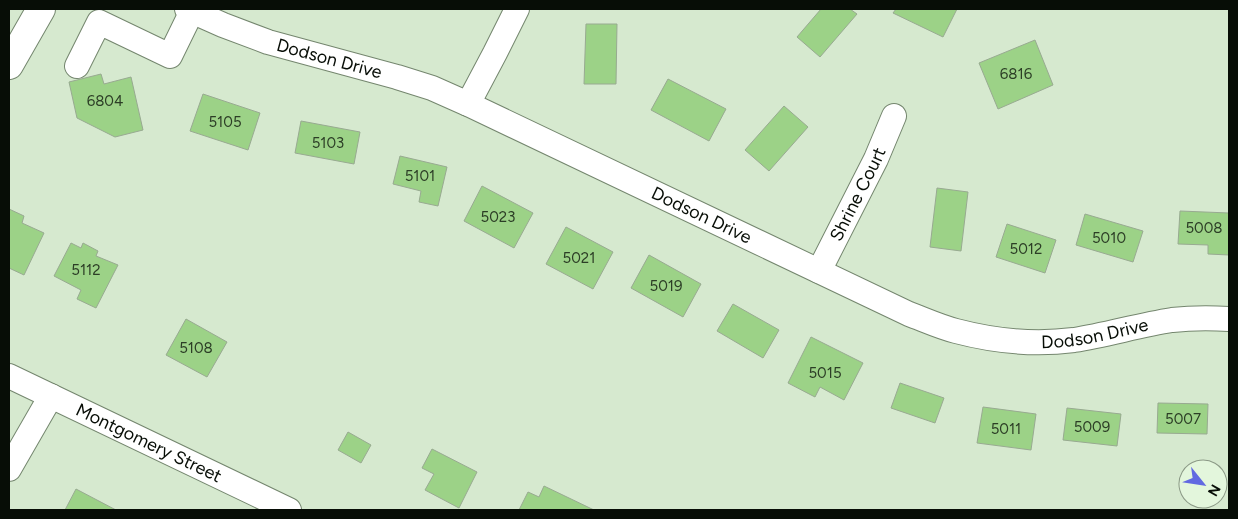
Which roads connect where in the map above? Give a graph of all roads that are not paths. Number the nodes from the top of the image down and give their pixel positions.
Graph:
1 (41, 9) edge
2 (517, 9) edge
3 (189, 10) edge
4 (9, 65) edge
5 (77, 66) dead end
6 (468, 104) junction
7 (894, 116) dead end
8 (819, 271) junction
9 (1229, 319) edge
10 (9, 376) edge
11 (51, 396) junction
12 (12, 454) edge
13 (289, 510) edge

1 - 4 main road
2 - 6 street
3 - 5 street
3 - 6 street, Dodson Drive
6 - 8 street, Dodson Drive
7 - 8 street, Shrine Court
8 - 9 street, Dodson Drive
10 - 11 street, Montgomery Street
11 - 12 street
11 - 13 street, Montgomery Street

